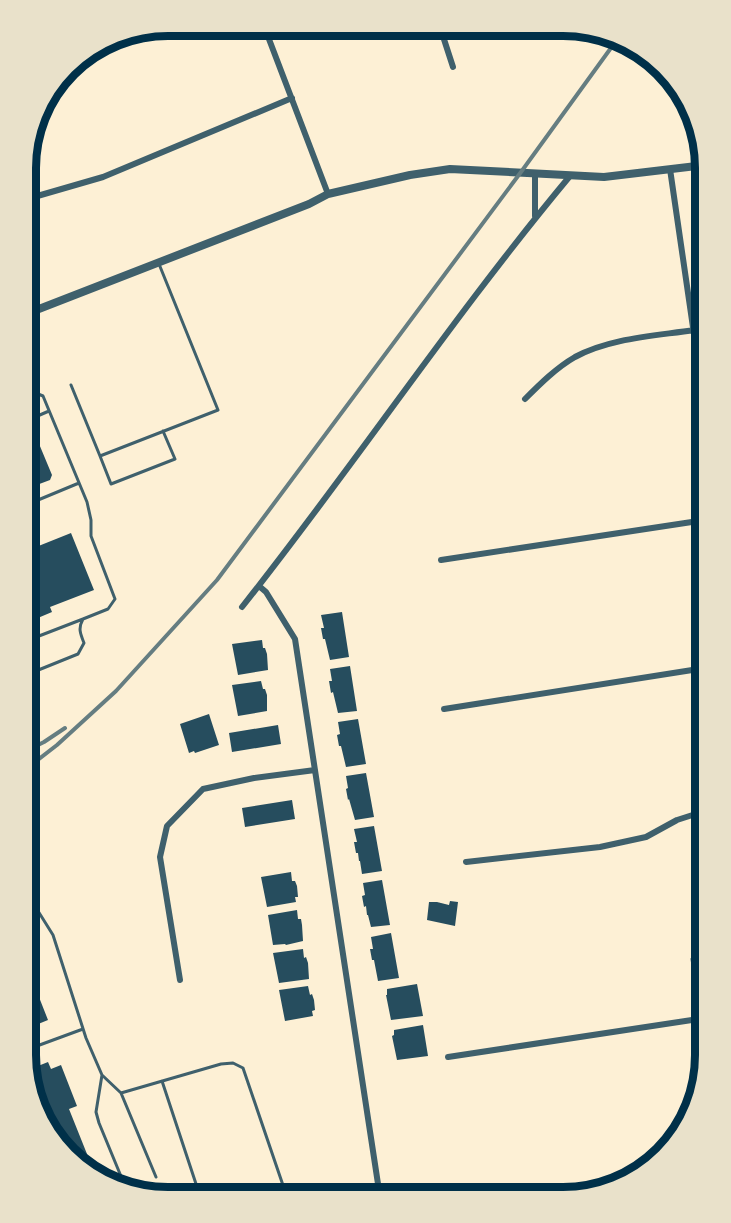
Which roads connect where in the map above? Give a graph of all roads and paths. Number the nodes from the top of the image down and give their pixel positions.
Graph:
1 (268, 36) edge
2 (443, 36) edge
3 (453, 67) dead end
4 (292, 98) junction
5 (695, 166) edge
6 (670, 169) junction
7 (535, 173) junction
8 (570, 176) junction
9 (328, 194) junction
10 (36, 196) edge
11 (534, 217) junction
12 (158, 263) junction
13 (36, 310) edge
14 (694, 330) junction
15 (695, 336) edge
16 (71, 385) dead end
17 (36, 393) edge
18 (525, 399) dead end
19 (49, 411) junction
20 (36, 417) edge
21 (163, 431) junction
22 (100, 456) junction
23 (79, 483) junction
24 (36, 501) edge
25 (695, 522) edge
26 (441, 561) dead end
27 (259, 586) junction
28 (242, 607) dead end
29 (83, 619) junction
30 (36, 637) edge
31 (695, 670) edge
32 (36, 671) edge
33 (444, 709) dead end
34 (315, 770) junction
35 (695, 814) edge
36 (466, 862) dead end
37 (36, 908) edge
38 (695, 959) edge
39 (695, 979) edge
40 (180, 980) dead end
41 (695, 1020) edge
42 (84, 1028) junction
43 (36, 1046) edge
44 (448, 1058) dead end
45 (102, 1075) junction
46 (162, 1081) junction
47 (121, 1093) junction
48 (156, 1177) dead end
49 (122, 1179) edge
50 (197, 1187) edge
51 (284, 1187) edge
52 (378, 1187) edge

1 - 4 street
2 - 3 street
4 - 9 street
4 - 10 street
5 - 6 street
6 - 8 street
6 - 14 street
7 - 8 street
7 - 9 street
7 - 11 street
8 - 11 street
9 - 12 street
11 - 27 street
12 - 13 street
12 - 21 lane
14 - 15 street
14 - 18 street
16 - 22 lane
17 - 19 lane
19 - 20 lane
19 - 23 lane
21 - 22 lane
21 - 22 lane
23 - 24 lane
23 - 29 lane
25 - 26 street
27 - 28 street
27 - 34 street
29 - 30 lane
29 - 32 lane
31 - 33 street
34 - 40 street
34 - 52 street
35 - 36 street
37 - 42 lane
38 - 39 lane
41 - 44 street
42 - 43 lane
42 - 45 lane
45 - 47 lane
45 - 49 lane
46 - 47 lane
46 - 50 lane
46 - 51 lane
47 - 48 lane

